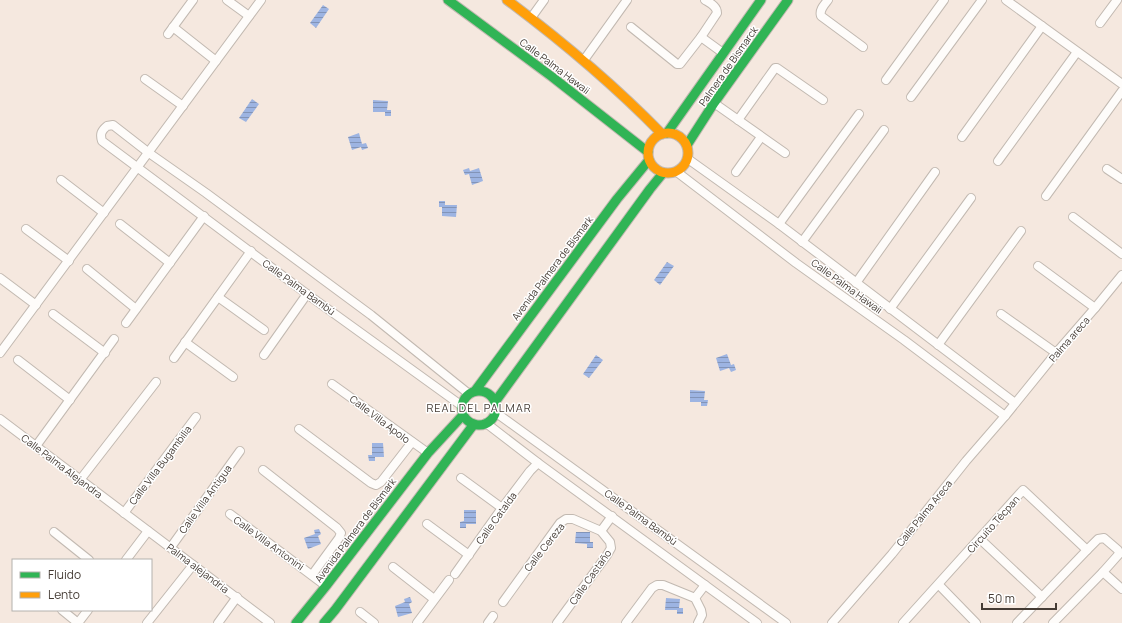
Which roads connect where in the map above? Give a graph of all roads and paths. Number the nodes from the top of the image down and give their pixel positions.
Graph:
1 (193, 0) edge
2 (227, 0) edge
3 (261, 0) edge
4 (448, 0) edge
5 (507, 0) edge
6 (544, 0) edge
7 (627, 0) edge
8 (705, 0) edge
9 (761, 0) edge
10 (788, 0) edge
11 (828, 0) edge
12 (944, 0) edge
13 (982, 0) edge
14 (1006, 0) edge
15 (1117, 0) edge
16 (249, 16) junction
17 (531, 18) junction
18 (1100, 23) dead end
19 (1042, 26) junction
20 (631, 27) dead end
21 (701, 37) junction
22 (863, 47) dead end
23 (1077, 52) junction
24 (723, 53) junction
25 (584, 60) junction
26 (216, 61) junction
27 (145, 79) dead end
28 (886, 80) dead end
29 (1122, 84) edge
30 (1122, 91) edge
31 (911, 97) dead end
32 (823, 100) dead end
33 (714, 103) junction
34 (183, 106) junction
35 (859, 114) dead end
36 (738, 120) junction
37 (884, 130) dead end
38 (665, 133) junction
39 (761, 137) junction
40 (962, 137) dead end
41 (687, 145) junction
42 (149, 153) junction
43 (785, 154) dead end
44 (648, 156) junction
45 (688, 159) junction
46 (998, 161) dead end
47 (138, 168) junction
48 (1108, 169) dead end
49 (677, 172) junction
50 (736, 172) dead end
51 (935, 172) dead end
52 (663, 173) junction
53 (61, 180) dead end
54 (1122, 180) edge
55 (1046, 196) dead end
56 (972, 198) dead end
57 (104, 213) junction
58 (204, 216) junction
59 (1073, 217) dead end
60 (120, 224) dead end
61 (779, 224) junction
62 (26, 229) dead end
63 (1021, 231) dead end
64 (802, 242) junction
65 (251, 251) junction
66 (1122, 254) edge
67 (69, 261) junction
68 (170, 263) junction
69 (1038, 266) dead end
70 (86, 269) dead end
71 (1122, 275) edge
72 (0, 278) edge
73 (856, 283) junction
74 (307, 294) junction
75 (218, 297) junction
76 (36, 304) junction
77 (1095, 308) junction
78 (136, 309) junction
79 (890, 309) junction
80 (53, 314) dead end
81 (1002, 314) dead end
82 (126, 323) dead end
83 (264, 330) dead end
84 (114, 339) dead end
85 (185, 342) junction
86 (938, 345) junction
87 (1, 350) edge
88 (105, 353) junction
89 (1056, 353) junction
90 (264, 355) dead end
91 (174, 358) dead end
92 (18, 360) dead end
93 (233, 377) dead end
94 (156, 382) dead end
95 (332, 384) dead end
96 (472, 392) junction
97 (70, 400) junction
98 (495, 402) junction
99 (1015, 403) junction
100 (463, 410) junction
101 (495, 412) junction
102 (1005, 416) junction
103 (196, 417) dead end
104 (0, 419) edge
105 (486, 423) junction
106 (474, 424) junction
107 (299, 429) dead end
108 (412, 442) junction
109 (36, 446) junction
110 (240, 451) dead end
111 (428, 453) junction
112 (538, 463) junction
113 (264, 470) dead end
114 (460, 478) dead end
115 (80, 480) junction
116 (502, 508) junction
117 (124, 513) junction
118 (230, 514) dead end
119 (612, 516) junction
120 (427, 524) dead end
121 (148, 531) junction
122 (54, 532) dead end
123 (601, 532) junction
124 (980, 539) junction
125 (171, 547) junction
126 (1087, 550) junction
127 (469, 555) junction
128 (88, 559) edge
129 (127, 559) edge
130 (193, 565) junction
131 (393, 567) dead end
132 (1103, 572) junction
133 (455, 574) dead end
134 (312, 575) junction
135 (449, 580) dead end
136 (705, 585) junction
137 (938, 585) junction
138 (326, 586) junction
139 (1122, 589) edge
140 (1042, 597) junction
141 (237, 598) junction
142 (695, 598) junction
143 (434, 600) junction
144 (503, 602) dead end
145 (63, 611) edge
146 (87, 611) edge
147 (360, 612) dead end
148 (1056, 622) edge
149 (78, 623) edge
150 (147, 623) edge
151 (218, 623) edge
152 (270, 623) edge
153 (296, 623) edge
154 (324, 623) edge
155 (374, 623) edge
156 (417, 623) edge
157 (557, 623) edge
158 (626, 623) edge
159 (698, 623) edge
160 (757, 623) edge
161 (786, 623) edge
162 (832, 623) edge
163 (904, 623) edge
164 (976, 623) edge
165 (1017, 623) edge

1 - 26 street
2 - 16 street
3 - 16 street
4 - 44 street, Calle Palma Hawaii
5 - 17 street, Calle Palma Hawaii
6 - 17 street
7 - 25 street
8 - 21 street
9 - 24 street, Palmera de Bismarck
10 - 33 street, Palmera de Bismarck
11 - 22 street
12 - 28 street
13 - 31 street
14 - 19 street
15 - 18 street
16 - 26 street
17 - 25 street, Calle Palma Hawaii
19 - 23 street
19 - 40 street
20 - 21 street
21 - 24 street
23 - 29 street
23 - 46 street
24 - 38 street, Palmera de Bismarck
25 - 38 street, Calle Palma Hawaii
26 - 34 street
27 - 34 street
30 - 55 street
32 - 36 street
33 - 36 street
33 - 41 street, Palmera de Bismarck
34 - 42 street
35 - 61 street
36 - 39 street
37 - 64 street
38 - 41 street
38 - 44 street
39 - 43 street
39 - 50 street
41 - 45 street
42 - 47 street
42 - 47 street, Calle Palma Bambú
42 - 96 street, Calle Palma Bambú
44 - 52 street
44 - 96 street, Avenida Palmera de Bismark
45 - 49 street
45 - 61 street, Calle Palma Hawaii
47 - 57 street
47 - 58 street, Calle Palma Bambú
48 - 54 street
49 - 52 street
49 - 102 street, Calle Palma Hawaii
51 - 73 street
52 - 98 street
53 - 57 street
56 - 79 street
57 - 67 street
58 - 65 street, Calle Palma Bambú
58 - 68 street
59 - 66 street
60 - 68 street
61 - 64 street, Calle Palma Hawaii
62 - 67 street
63 - 86 street
64 - 73 street, Calle Palma Hawaii
65 - 74 street, Calle Palma Bambú
65 - 75 street
67 - 76 street
68 - 78 street
69 - 77 street
70 - 78 street
71 - 77 street, Palma areca
72 - 76 street
73 - 79 street, Calle Palma Hawaii
74 - 90 street
74 - 100 street, Calle Palma Bambú
75 - 83 street
75 - 85 street
76 - 87 street
77 - 89 street, Palma areca
78 - 82 street
79 - 86 street, Calle Palma Hawaii
80 - 88 street
81 - 89 street
84 - 88 street
85 - 91 street
85 - 93 street
86 - 99 street, Calle Palma Hawaii
88 - 97 street
89 - 99 street, Palma areca
92 - 97 street
94 - 115 street
95 - 108 street, Calle Villa Apolo
96 - 98 street
96 - 100 street
97 - 109 street
98 - 101 street
99 - 102 street, Calle Palma Areca
100 - 106 street
100 - 111 street, Avenida Palmera de Bismark
101 - 105 street
101 - 161 street, Calle Palma Bambú
102 - 162 street, Calle Palma Areca
103 - 117 street, Calle Villa Bugambilia
104 - 109 street, Calle Palma Alejandra
105 - 106 street
105 - 112 street, Calle Palma Bambú
106 - 154 street
107 - 108 street
108 - 111 street, Calle Villa Apolo
109 - 115 street, Calle Palma Alejandra
110 - 125 street, Calle Villa Antigua
111 - 138 street, Avenida Palmera de Bismark
112 - 116 street, Calle Catalda
112 - 119 street, Calle Palma Bambú
113 - 134 street
114 - 116 street
115 - 117 street, Calle Palma Alejandra
116 - 127 street, Calle Catalda
117 - 121 street, Palma alejandria
118 - 134 street, Calle Villa Antonini
119 - 123 street
119 - 136 street, Calle Palma Bambú
120 - 127 street
121 - 125 street, Palma alejandria
121 - 129 street
122 - 128 street
123 - 144 street, Calle Cereza
123 - 157 street, Calle Castaño
124 - 126 street, Circuito Técpan
124 - 137 street, Circuito Técpan
124 - 140 street
125 - 130 street, Palma alejandria
126 - 132 street
126 - 140 street
127 - 133 street, Calle Catalda
130 - 141 street, Palma alejandria
130 - 150 street
131 - 143 street
132 - 139 street
132 - 148 street
134 - 138 street, Calle Villa Antonini
135 - 143 street
136 - 142 street
136 - 160 street, Calle Palma Bambú
137 - 163 street, Circuito Técpan
137 - 164 street
138 - 153 street, Avenida Palmera de Bismark
140 - 165 street
141 - 151 street
141 - 152 street, Palma alejandria
142 - 158 street
142 - 159 street
143 - 156 street
145 - 149 street
146 - 149 street
147 - 155 street

